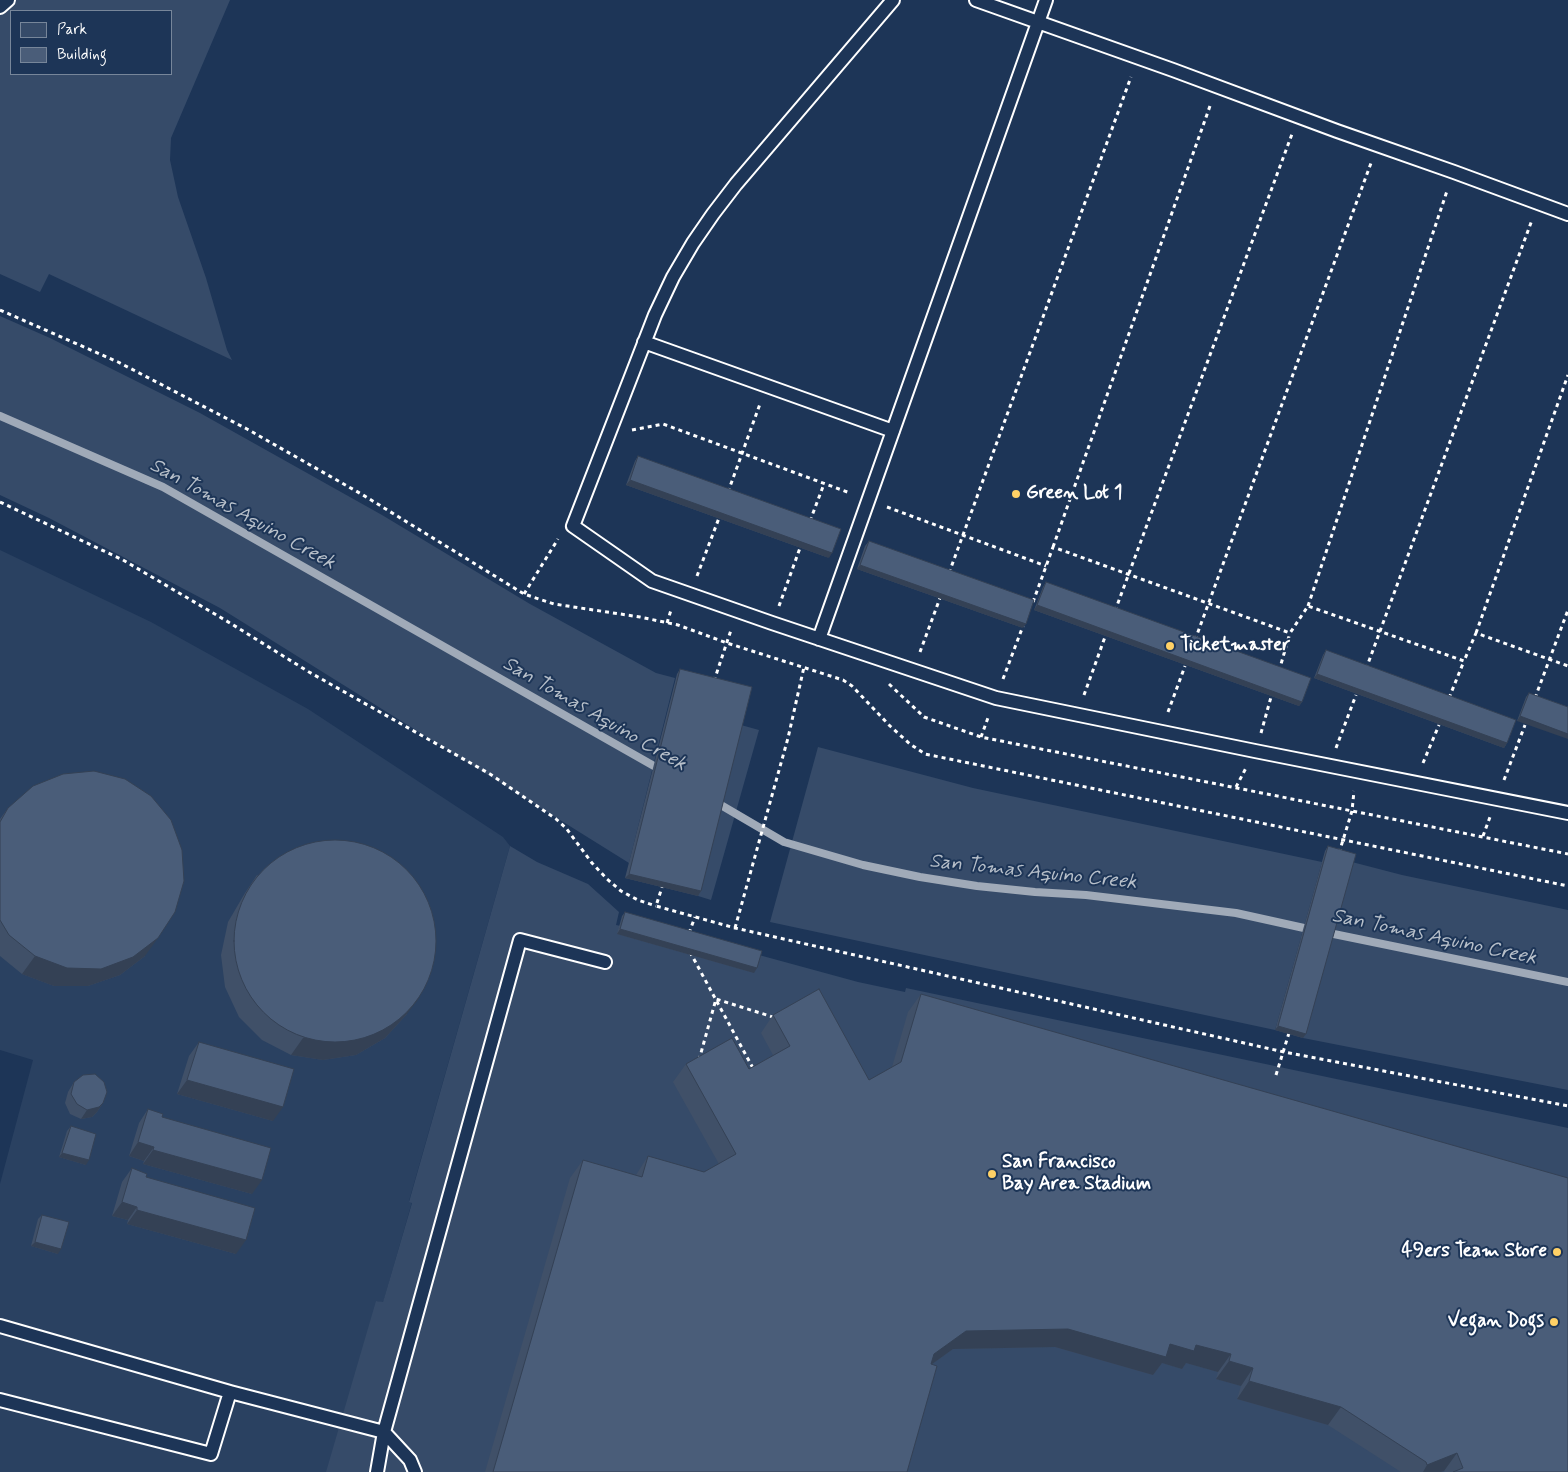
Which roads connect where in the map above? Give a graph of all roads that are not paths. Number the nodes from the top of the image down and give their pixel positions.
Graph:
1 (8, 0) edge
2 (893, 0) edge
3 (976, 0) edge
4 (1046, 0) edge
5 (0, 7) edge
6 (1038, 22) junction
7 (1568, 214) edge
8 (644, 342) junction
9 (892, 431) junction
10 (819, 639) junction
11 (1568, 813) edge
12 (605, 962) dead end
13 (0, 1326) edge
14 (230, 1392) junction
15 (0, 1400) edge
16 (384, 1432) junction
17 (377, 1472) edge
18 (415, 1472) edge

1 - 5 lane
2 - 8 lane
3 - 6 lane
4 - 6 lane
6 - 7 lane
6 - 9 lane
8 - 9 lane
8 - 10 lane
9 - 10 lane
10 - 11 lane
12 - 16 lane
13 - 14 lane
14 - 15 lane
14 - 16 lane
16 - 17 lane
16 - 18 lane

